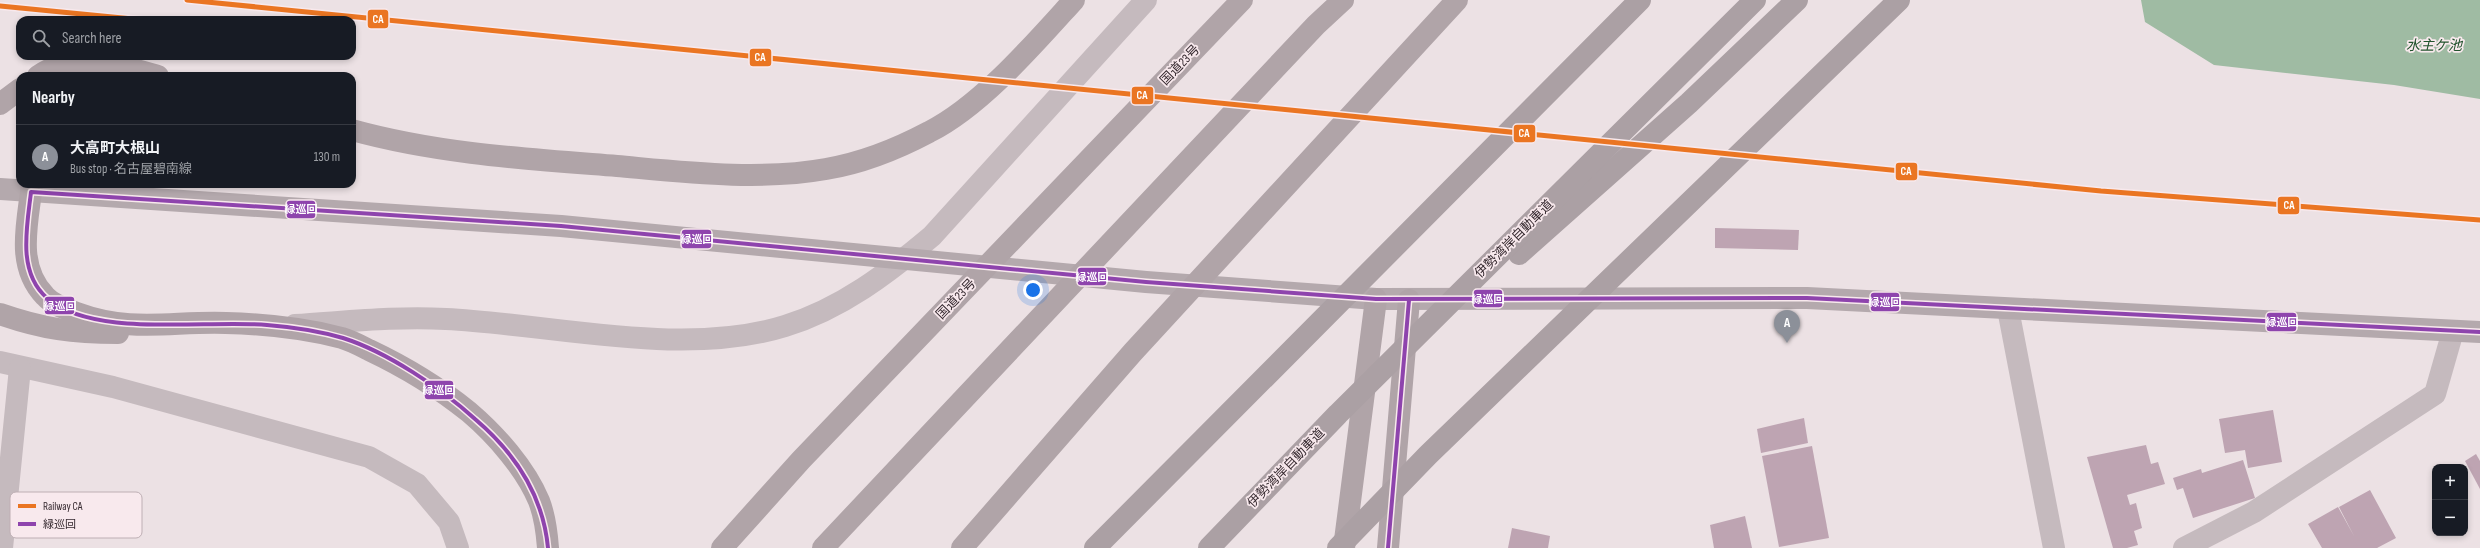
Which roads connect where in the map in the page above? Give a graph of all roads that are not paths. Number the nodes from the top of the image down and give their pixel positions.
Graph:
1 (1074, 0) edge
2 (1146, 0) edge
3 (1343, 0) edge
4 (1457, 0) edge
5 (1640, 0) edge
6 (1755, 0) edge
7 (1797, 0) edge
8 (1899, 0) edge
9 (1236, 7) edge
10 (95, 61) junction
11 (44, 72) edge
12 (76, 72) edge
13 (141, 72) edge
14 (16, 92) edge
15 (0, 104) edge
16 (356, 131) edge
17 (32, 188) edge
18 (0, 189) edge
19 (1376, 299) junction
20 (1409, 300) junction
21 (2008, 309) junction
22 (0, 314) edge
23 (155, 326) junction
24 (274, 326) junction
25 (2453, 331) junction
26 (2480, 332) edge
27 (10, 365) edge
28 (1338, 414) junction
29 (3, 502) edge
30 (548, 547) edge
31 (2, 548) edge
32 (458, 548) edge
33 (722, 548) edge
34 (823, 548) edge
35 (962, 548) edge
36 (1095, 548) edge
37 (1209, 548) edge
38 (1338, 548) edge
39 (1344, 548) edge
40 (1388, 548) edge
41 (2054, 548) edge
42 (2184, 548) edge

1 - 16 highway
2 - 24 street
3 - 34 highway
4 - 35 highway
5 - 36 highway
6 - 28 highway, 伊勢湾岸自動車道
7 - 28 highway
8 - 38 highway
9 - 33 highway, 国道23号
10 - 11 highway
10 - 12 highway
10 - 13 highway
14 - 15 highway
17 - 18 main road
17 - 19 main road
17 - 23 highway
19 - 20 main road
19 - 39 highway
20 - 21 main road
20 - 40 highway
21 - 25 main road
21 - 41 street
22 - 23 highway
23 - 24 highway
24 - 30 highway
25 - 26 main road
25 - 42 street
27 - 29 street
27 - 32 street
28 - 37 highway, 伊勢湾岸自動車道
29 - 31 street

